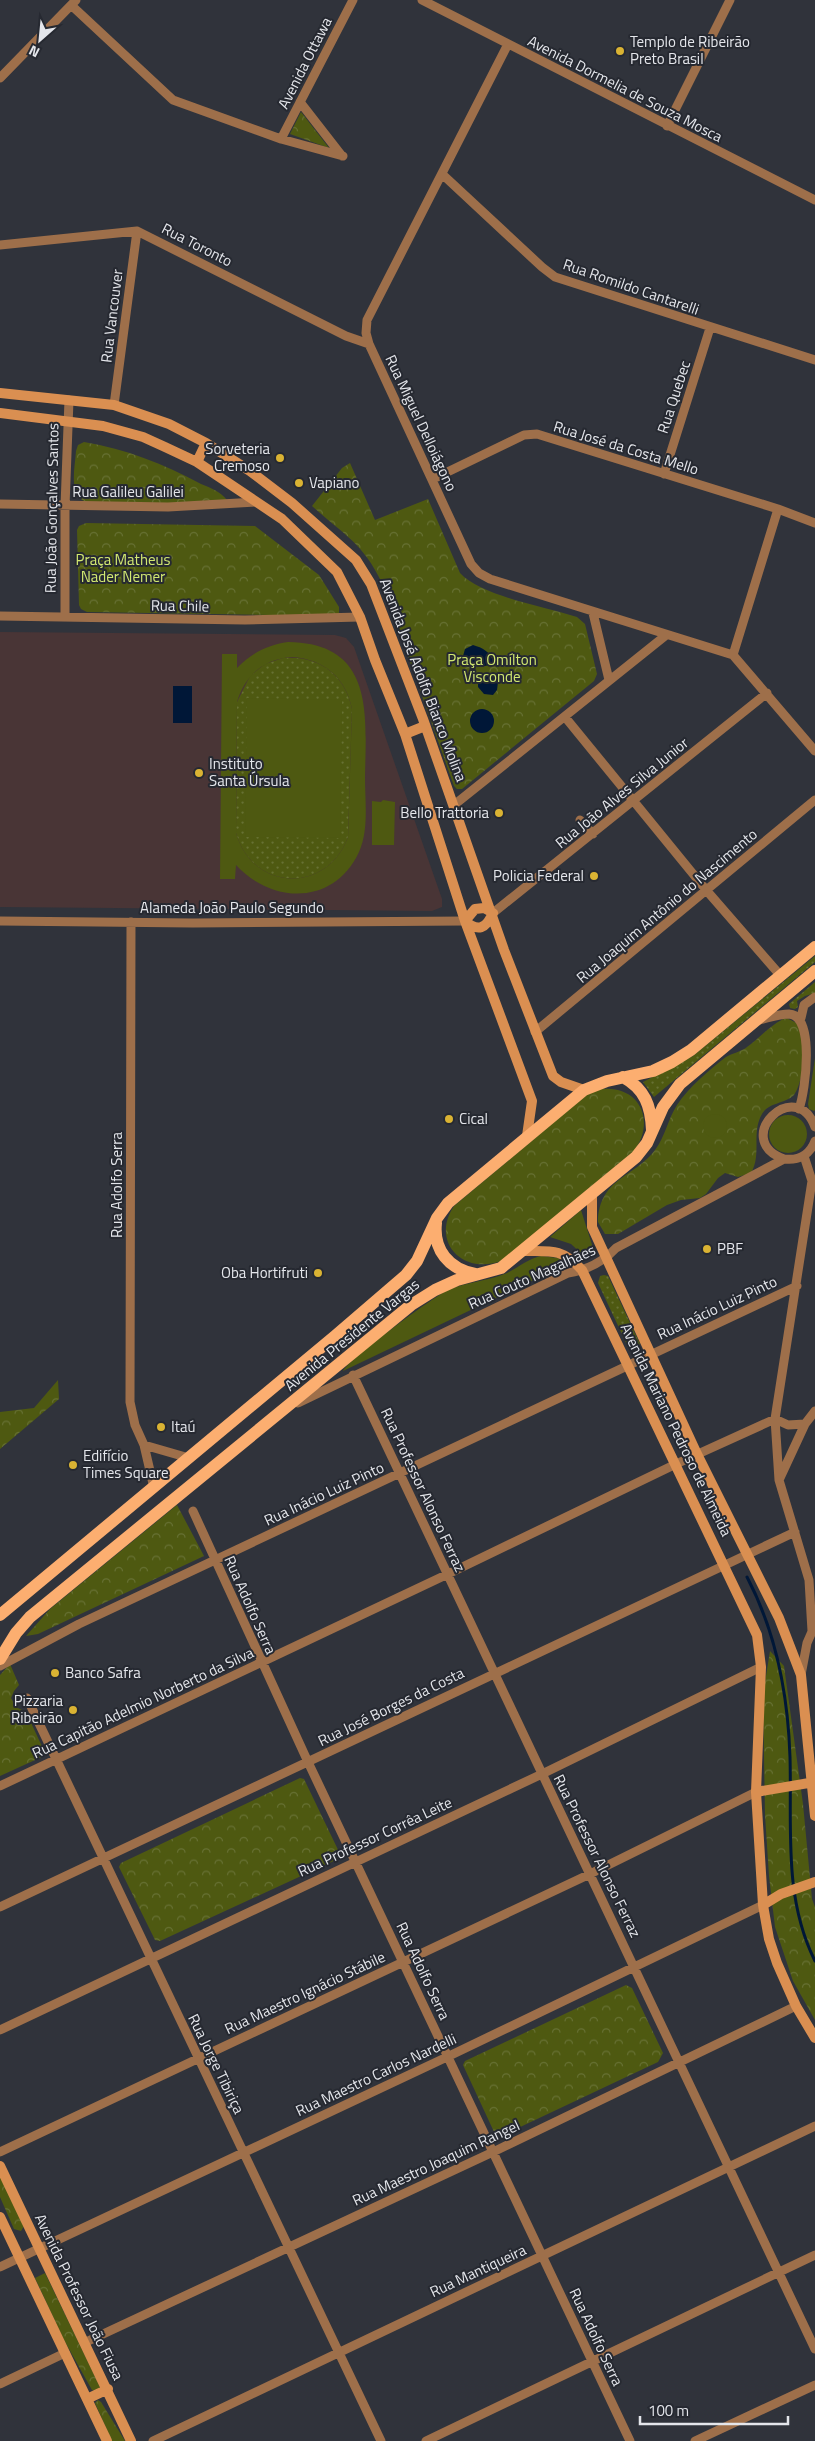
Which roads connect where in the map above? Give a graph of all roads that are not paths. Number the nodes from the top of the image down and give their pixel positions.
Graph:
1 (353, 0) edge
2 (422, 0) edge
3 (730, 0) edge
4 (73, 3) edge
5 (508, 44) junction
6 (0, 78) edge
7 (300, 102) junction
8 (667, 126) junction
9 (281, 140) junction
10 (442, 174) junction
11 (815, 200) edge
12 (137, 231) junction
13 (0, 245) edge
14 (710, 328) junction
15 (369, 344) junction
16 (815, 360) edge
17 (0, 393) edge
18 (68, 400) junction
19 (114, 405) junction
20 (0, 413) edge
21 (67, 421) junction
22 (206, 443) junction
23 (197, 462) junction
24 (664, 474) junction
25 (433, 479) junction
26 (256, 502) junction
27 (0, 504) edge
28 (65, 506) junction
29 (778, 509) junction
30 (815, 523) edge
31 (593, 613) junction
32 (0, 616) edge
33 (65, 617) junction
34 (360, 617) junction
35 (665, 636) junction
36 (733, 655) junction
37 (609, 680) junction
38 (767, 693) junction
39 (565, 717) junction
40 (425, 726) junction
41 (405, 734) junction
42 (815, 750) edge
43 (815, 800) edge
44 (635, 801) junction
45 (454, 805) junction
46 (580, 820) dead end
47 (593, 834) junction
48 (707, 891) junction
49 (493, 913) junction
50 (0, 921) edge
51 (465, 921) junction
52 (131, 922) junction
53 (815, 947) edge
54 (815, 971) edge
55 (780, 975) junction
56 (815, 997) edge
57 (801, 1018) junction
58 (753, 1021) junction
59 (535, 1032) junction
60 (623, 1078) junction
61 (584, 1090) junction
62 (799, 1109) junction
63 (815, 1126) edge
64 (652, 1133) junction
65 (527, 1136) junction
66 (815, 1140) edge
67 (804, 1156) junction
68 (784, 1159) junction
69 (592, 1194) junction
70 (437, 1218) junction
71 (522, 1251) junction
72 (606, 1259) junction
73 (582, 1270) junction
74 (477, 1275) junction
75 (797, 1286) junction
76 (651, 1354) junction
77 (628, 1365) junction
78 (353, 1375) junction
79 (284, 1409) junction
80 (815, 1411) edge
81 (775, 1419) junction
82 (805, 1424) junction
83 (144, 1445) junction
84 (697, 1454) junction
85 (189, 1458) junction
86 (676, 1464) junction
87 (400, 1474) junction
88 (779, 1480) junction
89 (154, 1488) junction
90 (193, 1511) dead end
91 (795, 1532) junction
92 (747, 1554) junction
93 (215, 1560) junction
94 (724, 1564) junction
95 (448, 1574) junction
96 (0, 1615) edge
97 (813, 1628) edge
98 (0, 1659) edge
99 (261, 1662) junction
100 (0, 1666) edge
101 (761, 1667) junction
102 (495, 1672) junction
103 (801, 1675) junction
104 (27, 1698) dead end
105 (804, 1718) junction
106 (815, 1724) edge
107 (57, 1760) junction
108 (308, 1762) junction
109 (542, 1774) junction
110 (813, 1782) edge
111 (0, 1786) edge
112 (756, 1792) junction
113 (815, 1816) edge
114 (104, 1859) junction
115 (355, 1861) junction
116 (590, 1874) junction
117 (811, 1884) edge
118 (763, 1905) junction
119 (0, 1907) edge
120 (150, 1958) junction
121 (403, 1961) junction
122 (634, 1966) junction
123 (796, 2006) junction
124 (0, 2030) edge
125 (815, 2038) edge
126 (447, 2057) junction
127 (198, 2058) junction
128 (680, 2062) junction
129 (815, 2126) edge
130 (0, 2152) edge
131 (493, 2152) junction
132 (243, 2153) junction
133 (0, 2166) edge
134 (728, 2168) junction
135 (0, 2217) edge
136 (289, 2247) junction
137 (38, 2248) junction
138 (815, 2255) edge
139 (542, 2256) junction
140 (20, 2258) junction
141 (0, 2267) edge
142 (779, 2272) junction
143 (86, 2342) junction
144 (815, 2348) edge
145 (65, 2353) junction
146 (338, 2353) junction
147 (593, 2361) junction
148 (0, 2384) edge
149 (815, 2385) edge
150 (108, 2389) junction
151 (87, 2399) junction
152 (106, 2441) edge
153 (131, 2441) edge
154 (153, 2441) edge
155 (380, 2441) edge
156 (426, 2441) edge
157 (630, 2441) edge
158 (695, 2441) edge

1 - 7 street, Avenida Ottawa
2 - 5 street, Avenida Dormelia de Souza Mosca
3 - 8 street
4 - 6 street
4 - 9 street
5 - 8 street, Avenida Dormelia de Souza Mosca
5 - 10 street, Rua Miguel Delloiágono
7 - 9 street, Avenida Ottawa
7 - 9 street
8 - 11 street, Avenida Dormelia de Souza Mosca
10 - 14 street, Rua Romildo Cantarelli
10 - 15 street, Rua Miguel Delloiágono
12 - 13 street, Rua Toronto
12 - 15 street, Rua Toronto
12 - 19 street, Rua Vancouver
14 - 16 street, Rua Romildo Cantarelli
14 - 24 street, Rua Quebec
15 - 25 street, Rua Miguel Delloiágono
17 - 18 main road, Avenida José Adolfo Bianco Molina
18 - 19 main road, Avenida José Adolfo Bianco Molina
18 - 21 street, Rua João Gonçalves Santos
19 - 22 main road, Avenida José Adolfo Bianco Molina
20 - 21 main road
21 - 23 main road
21 - 28 street, Rua João Gonçalves Santos
22 - 23 main road
22 - 40 main road, Avenida José Adolfo Bianco Molina
23 - 26 main road
24 - 25 street, Rua José da Costa Mello
24 - 29 street, Rua José da Costa Mello
25 - 31 street, Rua Miguel Delloiágono
26 - 28 street, Rua Galileu Galilei
26 - 34 main road
27 - 28 street, Rua Galileu Galilei
28 - 33 street, Rua João Gonçalves Santos
29 - 30 street, Rua José da Costa Mello
29 - 36 street
31 - 35 street, Rua Miguel Delloiágono
31 - 37 street
32 - 33 street, Rua Chile
33 - 34 street, Rua Chile
34 - 41 main road
35 - 36 street, Rua Miguel Delloiágono
35 - 37 street
36 - 38 street
37 - 39 street
38 - 42 street
38 - 44 street, Rua João Alves Silva Junior
39 - 44 street
39 - 45 street
40 - 41 main road
40 - 45 main road, Avenida José Adolfo Bianco Molina
41 - 51 main road
43 - 48 street, Rua Joaquim Antônio do Nascimento
44 - 47 street, Rua João Alves Silva Junior
44 - 48 street
45 - 49 main road, Avenida José Adolfo Bianco Molina
46 - 47 street
47 - 49 street, Rua João Alves Silva Junior
48 - 55 street
48 - 59 street, Rua Joaquim Antônio do Nascimento
49 - 51 main road
49 - 51 main road
49 - 59 main road, Avenida José Adolfo Bianco Molina
50 - 52 street, Alameda João Paulo Segundo
51 - 52 street, Alameda João Paulo Segundo
51 - 65 main road
52 - 83 street, Rua Adolfo Serra
53 - 55 main road, Avenida Presidente Vargas
54 - 58 main road, Avenida Presidente Vargas
55 - 60 main road, Avenida Presidente Vargas
56 - 57 street
57 - 58 street
57 - 62 street
58 - 64 main road, Avenida Presidente Vargas
59 - 61 main road, Avenida José Adolfo Bianco Molina
60 - 61 main road, Avenida Presidente Vargas
60 - 64 main road
61 - 65 main road, Avenida Presidente Vargas
62 - 63 street
62 - 68 street
64 - 69 main road, Avenida Presidente Vargas
65 - 70 main road, Avenida Presidente Vargas
66 - 67 street
67 - 68 street, Rua Couto Magalhães
67 - 75 street
68 - 72 street, Rua Couto Magalhães
69 - 71 main road, Avenida Presidente Vargas
69 - 72 main road, Avenida Mariano Pedroso de Almeida
70 - 74 main road
70 - 85 main road, Avenida Presidente Vargas
71 - 73 main road, Avenida Mariano Pedroso de Almeida
71 - 74 main road, Avenida Presidente Vargas
72 - 73 street, Rua Couto Magalhães
72 - 76 main road, Avenida Mariano Pedroso de Almeida
73 - 77 main road, Avenida Mariano Pedroso de Almeida
73 - 78 street, Rua Couto Magalhães
74 - 79 main road, Avenida Presidente Vargas
75 - 76 street, Rua Inácio Luiz Pinto
75 - 81 street
76 - 77 street, Rua Inácio Luiz Pinto
76 - 84 main road, Avenida Mariano Pedroso de Almeida
77 - 86 main road, Avenida Mariano Pedroso de Almeida
77 - 87 street, Rua Inácio Luiz Pinto
78 - 79 street, Rua Couto Magalhães
78 - 87 street, Rua Professor Alonso Ferraz
79 - 98 main road, Avenida Presidente Vargas
80 - 82 street
81 - 82 street
81 - 84 street, Rua Capitão Adelmio Norberto da Silva
81 - 88 street
82 - 88 street
83 - 85 street
83 - 89 street, Rua Adolfo Serra
84 - 86 street, Rua Capitão Adelmio Norberto da Silva
84 - 92 main road, Avenida Mariano Pedroso de Almeida
85 - 89 main road, Avenida Presidente Vargas
86 - 94 main road, Avenida Mariano Pedroso de Almeida
86 - 95 street, Rua Capitão Adelmio Norberto da Silva
87 - 93 street, Rua Inácio Luiz Pinto
87 - 95 street, Rua Professor Alonso Ferraz
88 - 91 street
89 - 96 main road, Avenida Presidente Vargas
90 - 93 street, Rua Adolfo Serra
91 - 92 street, Rua José Borges da Costa
91 - 97 street
92 - 94 street, Rua José Borges da Costa
92 - 103 main road, Avenida Mariano Pedroso de Almeida
93 - 99 street, Rua Adolfo Serra
93 - 100 street, Rua Inácio Luiz Pinto
94 - 101 main road, Avenida Mariano Pedroso de Almeida
94 - 102 street, Rua José Borges da Costa
95 - 99 street, Rua Capitão Adelmio Norberto da Silva
95 - 102 street, Rua Professor Alonso Ferraz
97 - 103 street
99 - 107 street, Rua Capitão Adelmio Norberto da Silva
99 - 108 street, Rua Adolfo Serra
101 - 109 street, Rua Professor Corrêa Leite
101 - 112 main road, Avenida Mariano Pedroso de Almeida
102 - 108 street, Rua José Borges da Costa
102 - 109 street, Rua Professor Alonso Ferraz
103 - 105 main road, Avenida Mariano Pedroso de Almeida
104 - 107 street, Rua Jorge Tibiriça
105 - 106 main road
105 - 110 main road, Avenida Mariano Pedroso de Almeida
107 - 111 street, Rua Capitão Adelmio Norberto da Silva
107 - 114 street, Rua Jorge Tibiriça
108 - 114 street, Rua José Borges da Costa
108 - 115 street, Rua Adolfo Serra
109 - 115 street, Rua Professor Corrêa Leite
109 - 116 street, Rua Professor Alonso Ferraz
110 - 112 main road
110 - 113 main road, Avenida Mariano Pedroso de Almeida
112 - 116 street, Rua Maestro Ignácio Stábile
112 - 118 main road, Avenida Mariano Pedroso de Almeida
114 - 119 street, Rua José Borges da Costa
114 - 120 street, Rua Jorge Tibiriça
115 - 120 street, Rua Professor Corrêa Leite
115 - 121 street, Rua Adolfo Serra
116 - 121 street, Rua Maestro Ignácio Stábile
116 - 122 street, Rua Professor Alonso Ferraz
117 - 118 main road
118 - 122 street, Rua Maestro Carlos Nardelli
118 - 123 main road, Avenida Mariano Pedroso de Almeida
120 - 124 street, Rua Professor Corrêa Leite
120 - 127 street, Rua Jorge Tibiriça
121 - 126 street, Rua Adolfo Serra
121 - 127 street, Rua Maestro Ignácio Stábile
122 - 126 street, Rua Maestro Carlos Nardelli
122 - 128 street, Rua Professor Alonso Ferraz
123 - 125 main road, Avenida Mariano Pedroso de Almeida
123 - 128 street, Rua Maestro Joaquim Rangel
126 - 131 street, Rua Adolfo Serra
126 - 132 street, Rua Maestro Carlos Nardelli
127 - 130 street, Rua Maestro Ignácio Stábile
127 - 132 street, Rua Jorge Tibiriça
128 - 131 street, Rua Maestro Joaquim Rangel
128 - 134 street, Rua Professor Alonso Ferraz
129 - 134 street, Rua Mantiqueira
131 - 136 street, Rua Maestro Joaquim Rangel
131 - 139 street, Rua Adolfo Serra
132 - 136 street, Rua Jorge Tibiriça
132 - 137 street, Rua Maestro Carlos Nardelli
133 - 137 main road, Avenida Professor João Fiusa
134 - 139 street, Rua Mantiqueira
134 - 142 street, Rua Professor Alonso Ferraz
135 - 140 main road
136 - 143 street, Rua Maestro Joaquim Rangel
136 - 146 street, Rua Jorge Tibiriça
137 - 140 street, Rua Maestro Carlos Nardelli
137 - 143 main road, Avenida Professor João Fiusa
138 - 142 street
139 - 146 street, Rua Mantiqueira
139 - 147 street, Rua Adolfo Serra
140 - 141 street, Rua Maestro Carlos Nardelli
140 - 145 main road
142 - 144 street, Rua Professor Alonso Ferraz
142 - 147 street
143 - 150 main road, Avenida Professor João Fiusa
145 - 148 street
145 - 151 main road
146 - 154 street, Rua Mantiqueira
146 - 155 street, Rua Jorge Tibiriça
147 - 156 street
147 - 157 street, Rua Adolfo Serra
149 - 158 street
150 - 151 main road
150 - 153 main road, Avenida Professor João Fiusa
151 - 152 main road

